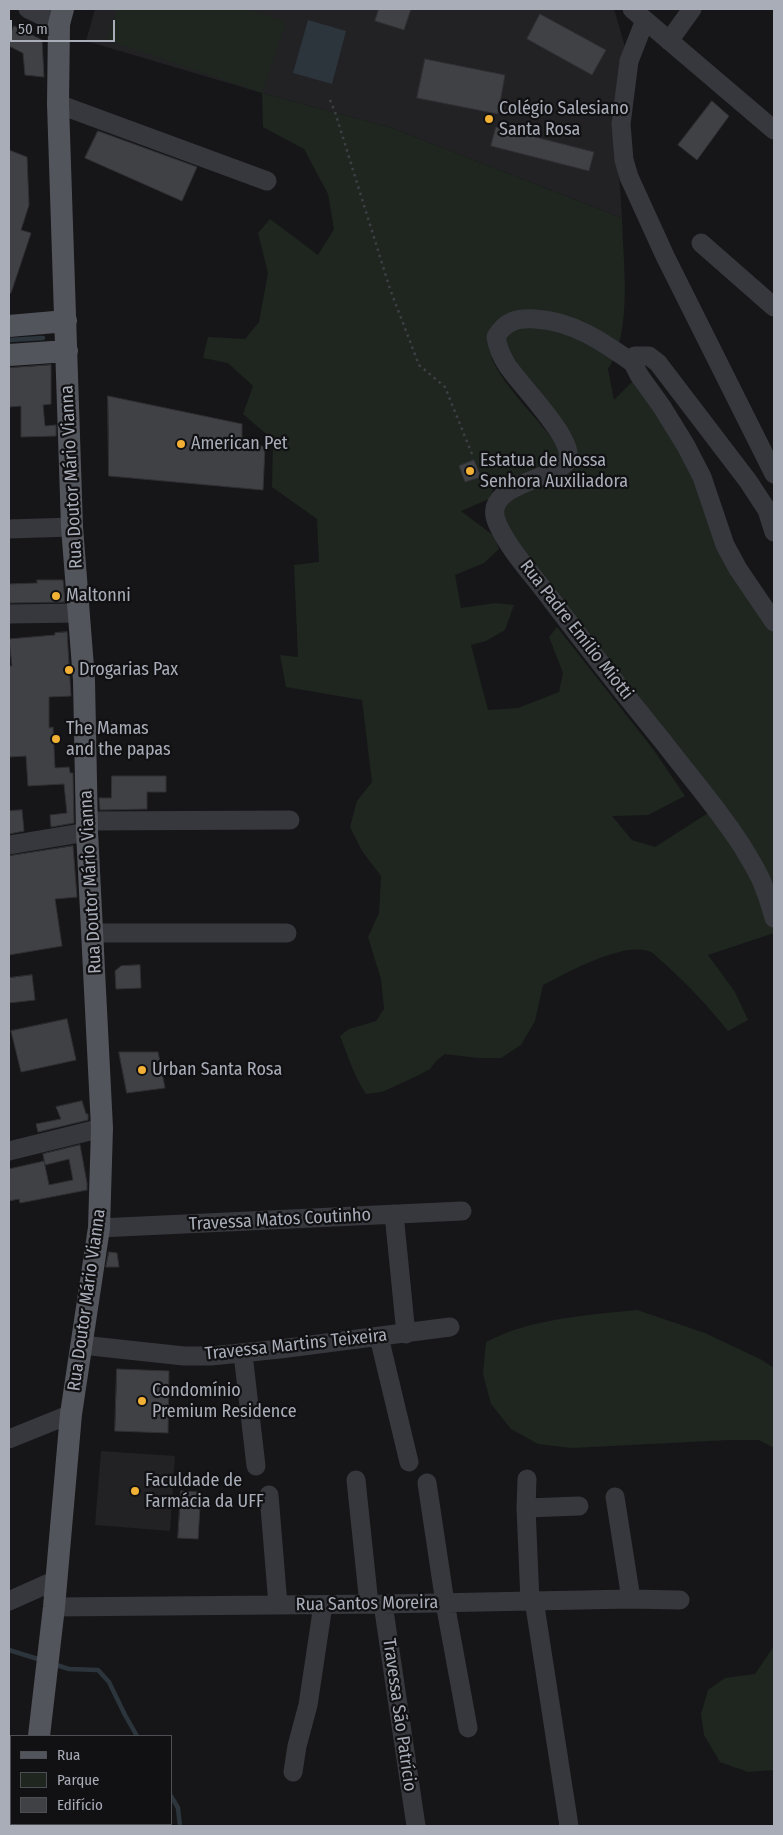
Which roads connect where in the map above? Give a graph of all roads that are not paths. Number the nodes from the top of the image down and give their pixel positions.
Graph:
1 (28, 9) edge
2 (692, 9) edge
3 (639, 14) edge
4 (61, 16) edge
5 (669, 40) junction
6 (58, 104) junction
7 (774, 130) edge
8 (267, 181) dead end
9 (701, 243) dead end
10 (774, 307) edge
11 (66, 321) junction
12 (9, 326) edge
13 (67, 351) junction
14 (9, 355) edge
15 (633, 363) junction
16 (774, 474) edge
17 (72, 527) junction
18 (9, 529) edge
19 (774, 532) edge
20 (79, 613) junction
21 (9, 614) edge
22 (774, 622) edge
23 (290, 820) dead end
24 (87, 826) junction
25 (9, 845) edge
26 (774, 918) edge
27 (93, 933) junction
28 (286, 933) dead end
29 (102, 1128) junction
30 (9, 1151) edge
31 (462, 1211) dead end
32 (394, 1214) junction
33 (99, 1228) junction
34 (450, 1327) dead end
35 (406, 1334) junction
36 (379, 1337) junction
37 (82, 1345) junction
38 (243, 1354) junction
39 (71, 1414) junction
40 (9, 1440) edge
41 (408, 1462) dead end
42 (256, 1466) dead end
43 (527, 1479) dead end
44 (356, 1480) dead end
45 (427, 1483) dead end
46 (269, 1495) dead end
47 (615, 1497) dead end
48 (579, 1506) dead end
49 (526, 1508) junction
50 (56, 1580) junction
51 (631, 1599) junction
52 (532, 1600) junction
53 (680, 1600) dead end
54 (9, 1601) edge
55 (445, 1603) junction
56 (376, 1604) junction
57 (278, 1605) junction
58 (323, 1605) junction
59 (54, 1607) junction
60 (468, 1728) dead end
61 (39, 1735) edge
62 (293, 1772) dead end
63 (411, 1825) edge
64 (569, 1826) edge

1 - 4 street
2 - 5 street
3 - 5 street
3 - 16 street
4 - 6 main road, Rua Doutor Mário Vianna
5 - 7 street
6 - 8 street
6 - 11 main road, Rua Doutor Mário Vianna
9 - 10 street
11 - 12 main road
11 - 13 main road, Rua Doutor Mário Vianna
13 - 14 main road
13 - 17 main road, Rua Doutor Mário Vianna
15 - 19 street
15 - 22 street
15 - 26 street, Rua Padre Emílio Miotti
17 - 18 street
17 - 20 main road, Rua Doutor Mário Vianna
20 - 21 street
20 - 24 main road, Rua Doutor Mário Vianna
23 - 24 street
24 - 25 street
24 - 27 main road, Rua Doutor Mário Vianna
27 - 28 street
27 - 29 main road, Rua Doutor Mário Vianna
29 - 30 street
29 - 33 main road, Rua Doutor Mário Vianna
31 - 32 street, Travessa Matos Coutinho
32 - 33 street, Travessa Matos Coutinho
32 - 35 street
33 - 37 main road, Rua Doutor Mário Vianna
34 - 35 street, Travessa Martins Teixeira
35 - 36 street, Travessa Martins Teixeira
36 - 38 street, Travessa Martins Teixeira
36 - 41 street
37 - 38 street, Travessa Martins Teixeira
37 - 39 main road, Rua Doutor Mário Vianna
38 - 42 street
39 - 40 street
39 - 50 main road, Rua Doutor Mário Vianna
43 - 49 street
44 - 56 street, Travessa São Patrício
45 - 55 street
46 - 57 street
47 - 51 street
48 - 49 street
49 - 52 street
50 - 54 street
50 - 59 main road, Rua Doutor Mário Vianna
51 - 52 street, Rua Santos Moreira
51 - 53 street, Rua Santos Moreira
52 - 55 street, Rua Santos Moreira
52 - 64 street
55 - 56 street, Rua Santos Moreira
55 - 60 street
56 - 58 street, Rua Santos Moreira
56 - 63 street, Travessa São Patrício
57 - 58 street, Rua Santos Moreira
57 - 59 street, Rua Santos Moreira
58 - 62 street
59 - 61 main road, Rua Doutor Mário Vianna

